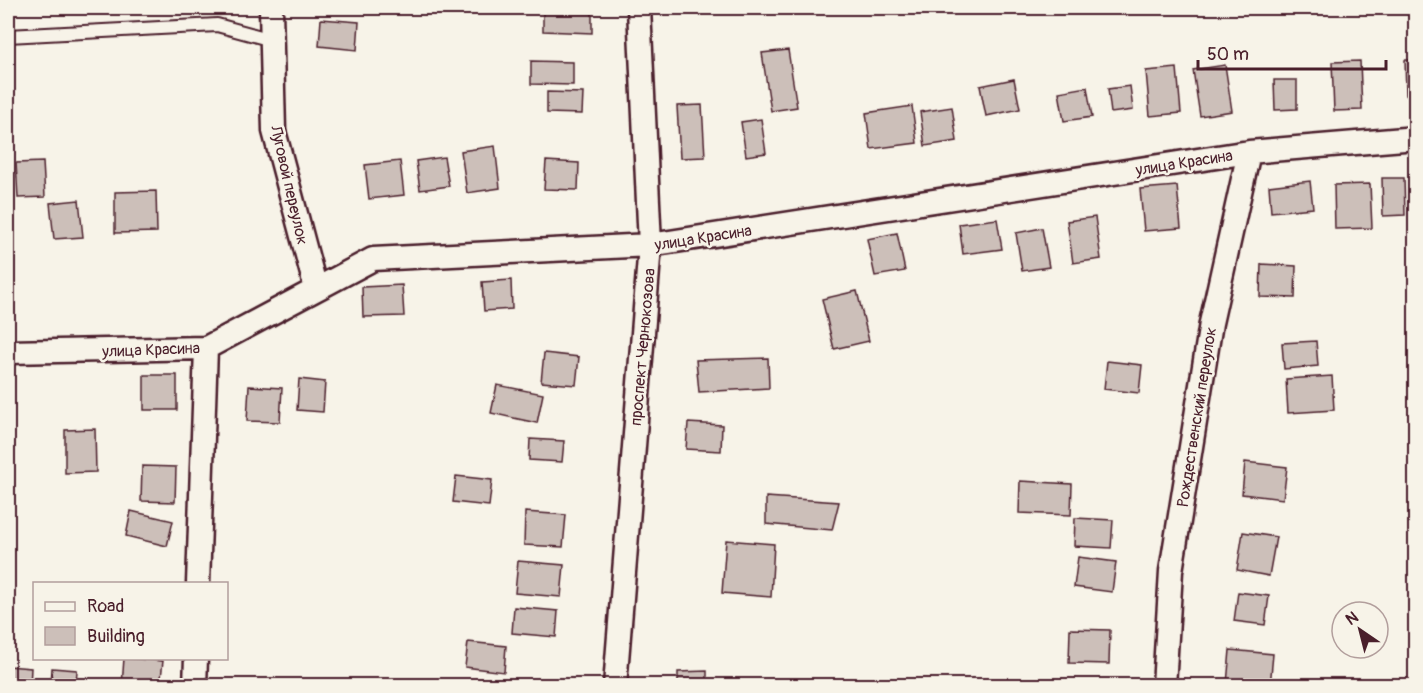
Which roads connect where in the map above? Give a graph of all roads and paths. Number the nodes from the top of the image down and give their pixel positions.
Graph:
1 (271, 8) edge
2 (639, 8) edge
3 (8, 36) edge
4 (272, 40) junction
5 (1416, 138) edge
6 (1249, 152) junction
7 (651, 245) junction
8 (316, 289) junction
9 (206, 348) junction
10 (8, 352) edge
11 (198, 582) edge
12 (196, 660) edge
13 (195, 686) edge
14 (615, 686) edge
15 (1164, 686) edge

1 - 4 street, Луговой переулок
2 - 7 street, проспект Чернокозова
3 - 4 lane
4 - 8 street, Луговой переулок
5 - 6 street, улица Красина
6 - 7 street, улица Красина
6 - 15 street, Рождественский переулок
7 - 8 street, улица Красина
7 - 14 street, проспект Чернокозова
8 - 9 street, улица Красина
9 - 10 street, улица Красина
9 - 11 street
12 - 13 street

